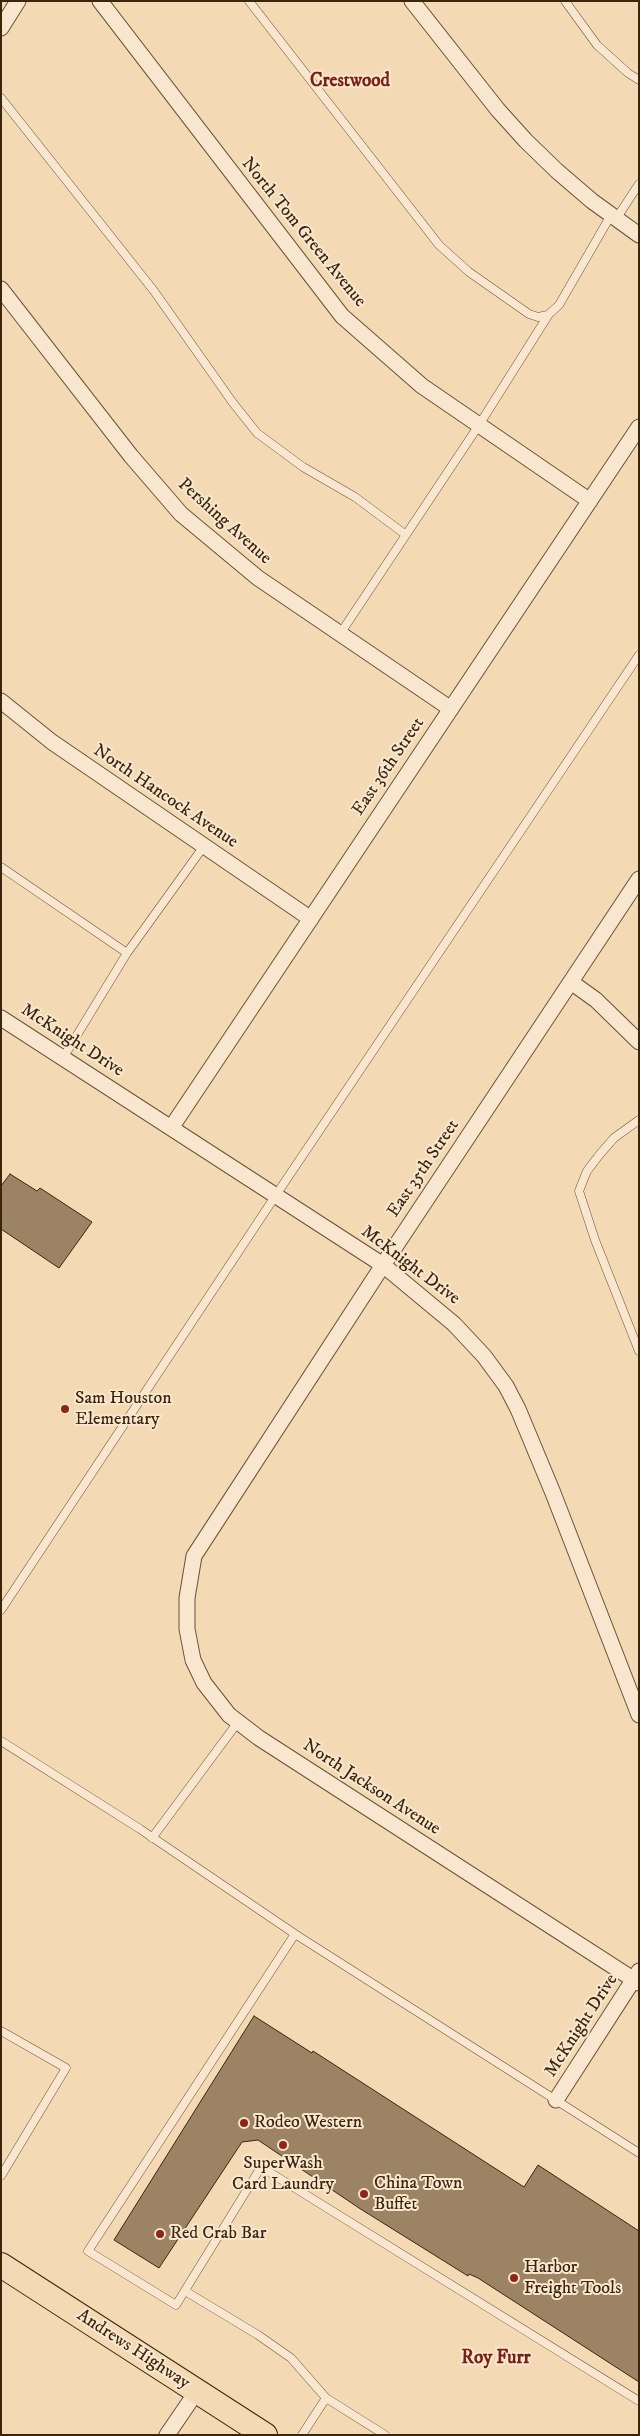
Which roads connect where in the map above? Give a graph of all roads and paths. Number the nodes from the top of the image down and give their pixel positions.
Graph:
1 (18, 1) edge
2 (100, 1) edge
3 (249, 1) edge
4 (412, 1) edge
5 (565, 1) edge
6 (1, 28) edge
7 (639, 80) edge
8 (1, 98) edge
9 (639, 184) edge
10 (614, 217) junction
11 (639, 235) edge
12 (1, 289) edge
13 (549, 314) junction
14 (479, 425) junction
15 (639, 427) edge
16 (590, 501) junction
17 (406, 535) junction
18 (340, 634) junction
19 (639, 655) edge
20 (1, 701) edge
21 (451, 709) junction
22 (204, 846) junction
23 (1, 867) edge
24 (639, 879) edge
25 (311, 919) junction
26 (127, 953) junction
27 (571, 982) junction
28 (1, 1018) edge
29 (639, 1042) edge
30 (63, 1058) junction
31 (639, 1120) edge
32 (171, 1128) junction
33 (276, 1195) junction
34 (383, 1265) junction
35 (639, 1351) edge
36 (194, 1556) joint
37 (1, 1610) edge
38 (639, 1715) edge
39 (238, 1722) junction
40 (1, 1741) edge
41 (152, 1838) junction
42 (295, 1934) junction
43 (637, 1978) edge
44 (1, 2031) edge
45 (556, 2100) junction
46 (639, 2153) edge
47 (1, 2176) edge
48 (1, 2265) edge
49 (185, 2292) junction
50 (197, 2391) junction
51 (326, 2398) junction
52 (639, 2401) edge
53 (167, 2435) edge
54 (266, 2435) edge
55 (302, 2435) edge
56 (385, 2435) edge

1 - 6 street
2 - 14 street, North Tom Green Avenue
3 - 13 lane
4 - 10 street
5 - 7 lane
8 - 17 lane
9 - 10 lane
10 - 11 street
10 - 13 lane
12 - 18 street, Pershing Avenue
13 - 14 lane
14 - 16 street, North Tom Green Avenue
14 - 17 lane
15 - 16 street, East 36th Street
16 - 21 street, East 36th Street
17 - 18 lane
18 - 21 street, Pershing Avenue
19 - 33 lane
20 - 22 street, North Hancock Avenue
21 - 25 street, East 36th Street
22 - 25 street, North Hancock Avenue
22 - 26 lane
23 - 26 lane
24 - 27 street, East 35th Street
25 - 32 street, East 36th Street
26 - 30 lane
27 - 29 street
27 - 34 street, East 35th Street
28 - 30 street, McKnight Drive
30 - 32 street, McKnight Drive
31 - 35 lane
32 - 33 street, McKnight Drive
33 - 34 street, McKnight Drive
33 - 37 lane
34 - 36 street, East 35th Street
34 - 38 street, McKnight Drive
36 - 39 street, North Jackson Avenue
39 - 41 lane
39 - 43 street, North Jackson Avenue
40 - 41 lane
41 - 42 lane
42 - 45 lane
42 - 49 lane
43 - 45 street, McKnight Drive
44 - 47 lane
45 - 46 lane
48 - 50 main road, Andrews Highway
49 - 51 lane
49 - 52 lane
50 - 53 street
50 - 54 main road, Andrews Highway
51 - 55 lane
51 - 56 lane

